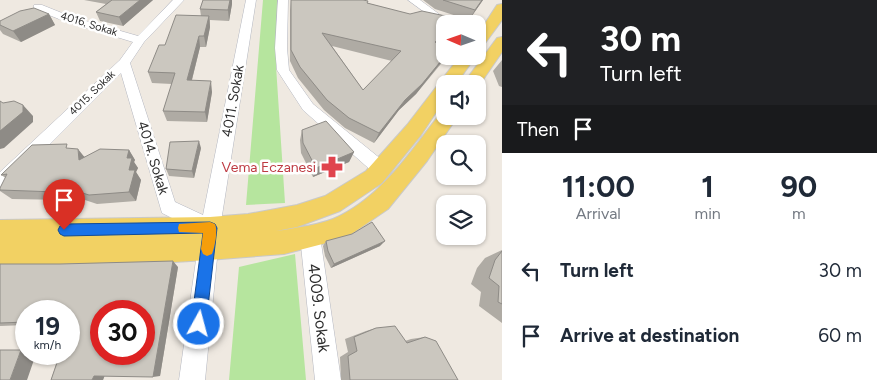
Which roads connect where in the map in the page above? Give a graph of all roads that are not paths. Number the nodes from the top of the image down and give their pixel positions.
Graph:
1 (50, 0) edge
2 (180, 0) edge
3 (251, 0) edge
4 (284, 0) edge
5 (413, 0) edge
6 (502, 8) edge
7 (414, 15) edge
8 (436, 16) edge
9 (436, 19) edge
10 (489, 29) edge
11 (140, 40) junction
12 (502, 41) edge
13 (124, 63) junction
14 (461, 65) edge
15 (454, 75) edge
16 (477, 75) edge
17 (436, 99) edge
18 (442, 125) edge
19 (381, 169) junction
20 (0, 183) edge
21 (0, 231) edge
22 (310, 236) junction
23 (209, 238) junction
24 (0, 255) edge
25 (192, 380) edge
26 (328, 380) edge

1 - 11 street, 4016. Sokak
2 - 11 street, 4015. Sokak
3 - 23 street, 4011. Sokak
4 - 19 street
5 - 8 street
6 - 10 main road
7 - 9 main road
11 - 13 street, 4015. Sokak
12 - 16 main road
13 - 20 street, 4015. Sokak
13 - 23 street, 4014. Sokak
14 - 15 main road
17 - 19 main road
18 - 22 main road
19 - 23 main road
21 - 23 main road
22 - 23 main road
22 - 26 street, 4009. Sokak
23 - 24 main road
23 - 25 street, 4011. Sokak

